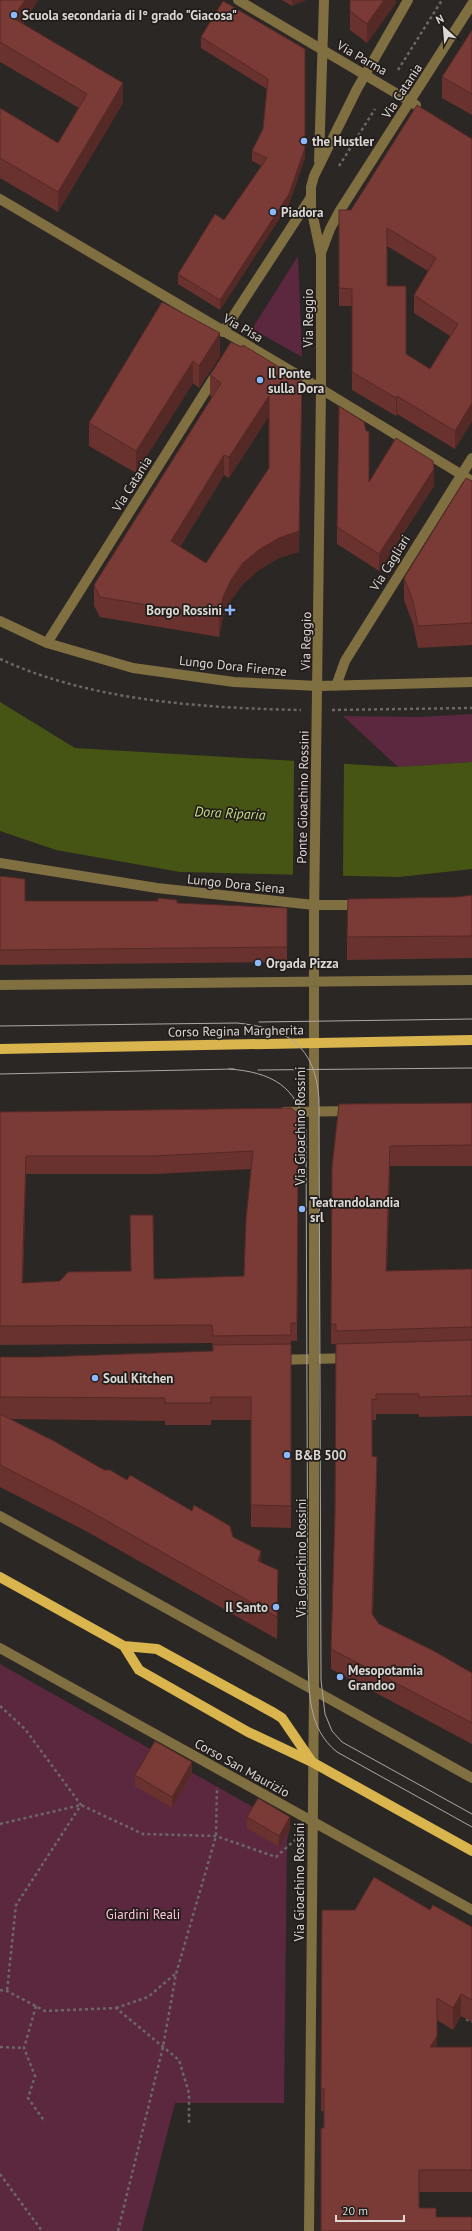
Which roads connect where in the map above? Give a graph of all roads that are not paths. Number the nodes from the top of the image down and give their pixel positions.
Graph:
1 (238, 0) edge
2 (324, 0) edge
3 (408, 0) edge
4 (472, 4) edge
5 (323, 51) junction
6 (365, 75) junction
7 (410, 102) junction
8 (423, 110) edge
9 (319, 165) junction
10 (311, 197) junction
11 (0, 199) edge
12 (321, 255) junction
13 (223, 332) junction
14 (222, 365) edge
15 (321, 389) junction
16 (472, 458) edge
17 (461, 474) junction
18 (472, 481) edge
19 (0, 621) edge
20 (47, 643) junction
21 (472, 682) edge
22 (318, 686) junction
23 (336, 686) junction
24 (0, 863) edge
25 (314, 886) joint
26 (314, 905) junction
27 (368, 905) edge
28 (472, 980) edge
29 (314, 982) junction
30 (0, 985) edge
31 (472, 1040) edge
32 (314, 1042) junction
33 (0, 1048) edge
34 (360, 1111) edge
35 (270, 1112) edge
36 (314, 1112) junction
37 (361, 1358) edge
38 (313, 1359) junction
39 (266, 1360) edge
40 (0, 1516) edge
41 (0, 1577) edge
42 (124, 1646) junction
43 (0, 1648) edge
44 (314, 1692) junction
45 (312, 1762) junction
46 (472, 1778) edge
47 (313, 1822) junction
48 (472, 1851) edge
49 (472, 1910) edge
50 (309, 2231) edge

1 - 5 street, Via Parma
2 - 5 street, Via Reggio
3 - 6 street
4 - 7 street, Via Catania
5 - 6 street, Via Parma
5 - 9 street, Via Reggio
6 - 7 street, Via Parma
6 - 9 street
7 - 8 street, Via Parma
7 - 12 street, Via Catania
9 - 10 street, Via Reggio
10 - 12 street, Via Reggio
10 - 13 street
11 - 13 street, Via Pisa
12 - 15 street, Via Reggio
13 - 15 street, Via Pisa
14 - 20 street, Via Catania
15 - 17 street, Via Pisa
15 - 22 street, Via Reggio
16 - 17 street, Via Cagliari
17 - 18 street, Via Pisa
17 - 23 street, Via Cagliari
19 - 20 street, Lungo Dora Firenze
20 - 22 street, Lungo Dora Firenze
21 - 23 street, Lungo Dora Firenze
22 - 23 street, Lungo Dora Firenze
22 - 25 street, Ponte Gioachino Rossini
24 - 26 street, Lungo Dora Siena
25 - 26 street, Via Gioachino Rossini
26 - 27 street, Lungo Dora Siena
26 - 29 street, Via Gioachino Rossini
28 - 29 street
29 - 30 street
29 - 32 street, Via Gioachino Rossini
31 - 32 main road, Corso Regina Margherita
32 - 33 main road, Corso Regina Margherita
32 - 36 street, Via Gioachino Rossini
34 - 36 street
35 - 36 street
36 - 38 street, Via Gioachino Rossini
37 - 38 street
38 - 39 street
38 - 44 street, Via Gioachino Rossini
40 - 44 street
41 - 42 main road
42 - 45 main road
42 - 45 main road
43 - 47 street, Corso San Maurizio
44 - 45 street, Via Gioachino Rossini
44 - 46 street
45 - 47 street, Via Gioachino Rossini
45 - 48 main road
47 - 49 street, Corso San Maurizio
47 - 50 street, Via Gioachino Rossini

